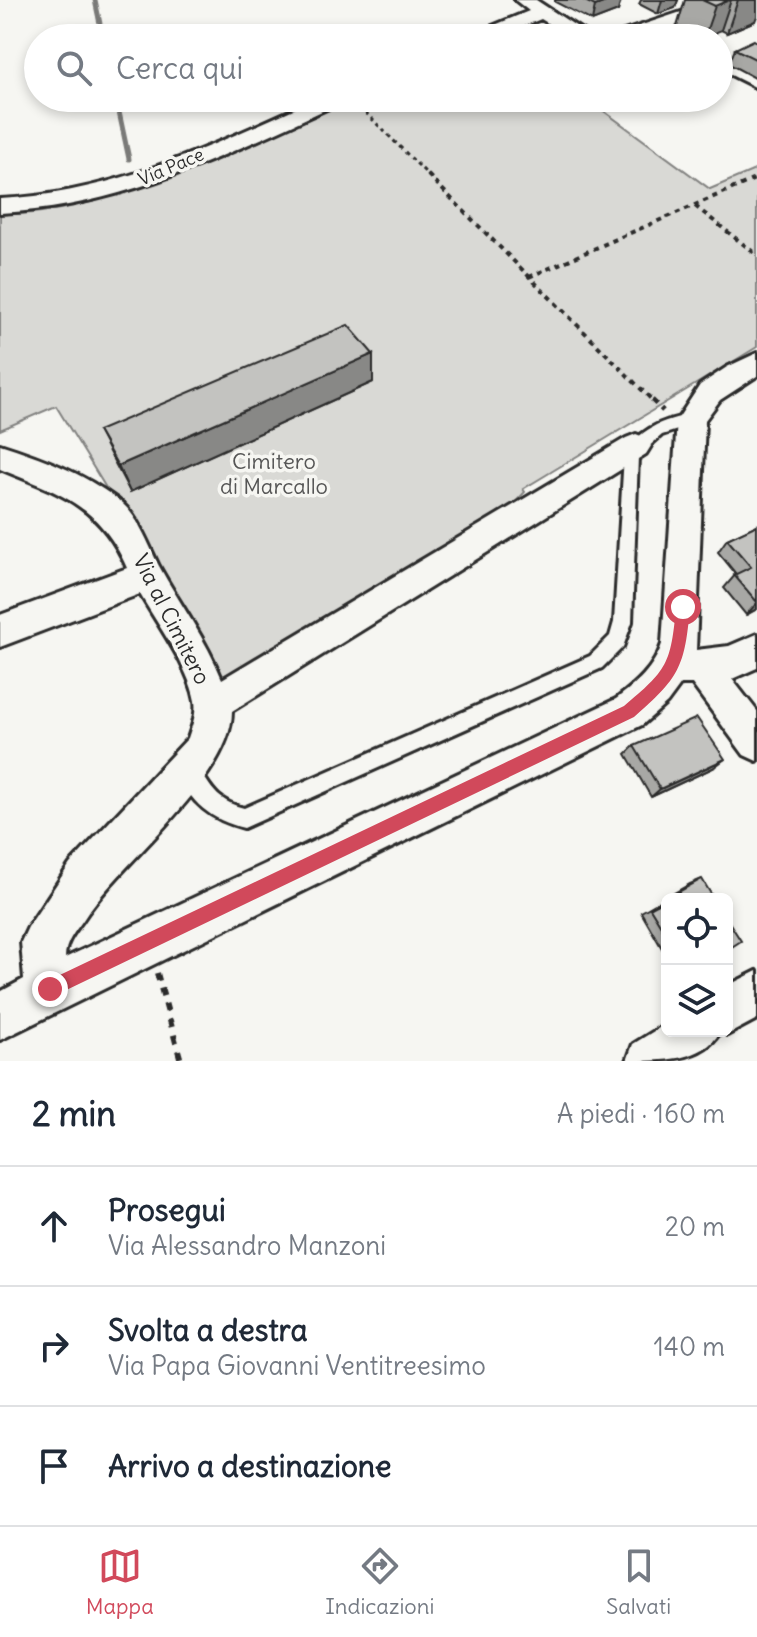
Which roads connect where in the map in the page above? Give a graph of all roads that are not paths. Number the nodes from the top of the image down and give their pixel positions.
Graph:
1 (524, 0) edge
2 (734, 0) edge
3 (542, 12) junction
4 (513, 24) edge
5 (562, 24) edge
6 (666, 24) edge
7 (733, 69) edge
8 (757, 82) edge
9 (302, 112) edge
10 (0, 206) edge
11 (757, 363) edge
12 (680, 422) junction
13 (636, 446) junction
14 (0, 456) edge
15 (147, 575) junction
16 (0, 631) edge
17 (716, 662) edge
18 (213, 701) junction
19 (757, 742) edge
20 (187, 771) junction
21 (50, 989) junction
22 (757, 993) edge
23 (733, 1008) edge
24 (0, 1017) edge
25 (688, 1037) edge
26 (650, 1061) edge

1 - 3 street
2 - 6 street
3 - 4 street
3 - 5 street
7 - 8 street
9 - 10 street, Via Pace
11 - 12 street
12 - 13 lane
12 - 17 street
13 - 18 street
13 - 20 lane
14 - 15 street, Via al Cimitero
15 - 16 street
15 - 18 street, Via al Cimitero
17 - 19 street
17 - 21 street
18 - 20 street, Via al Cimitero
20 - 21 street, Via al Cimitero
21 - 24 street
22 - 23 street
25 - 26 street

